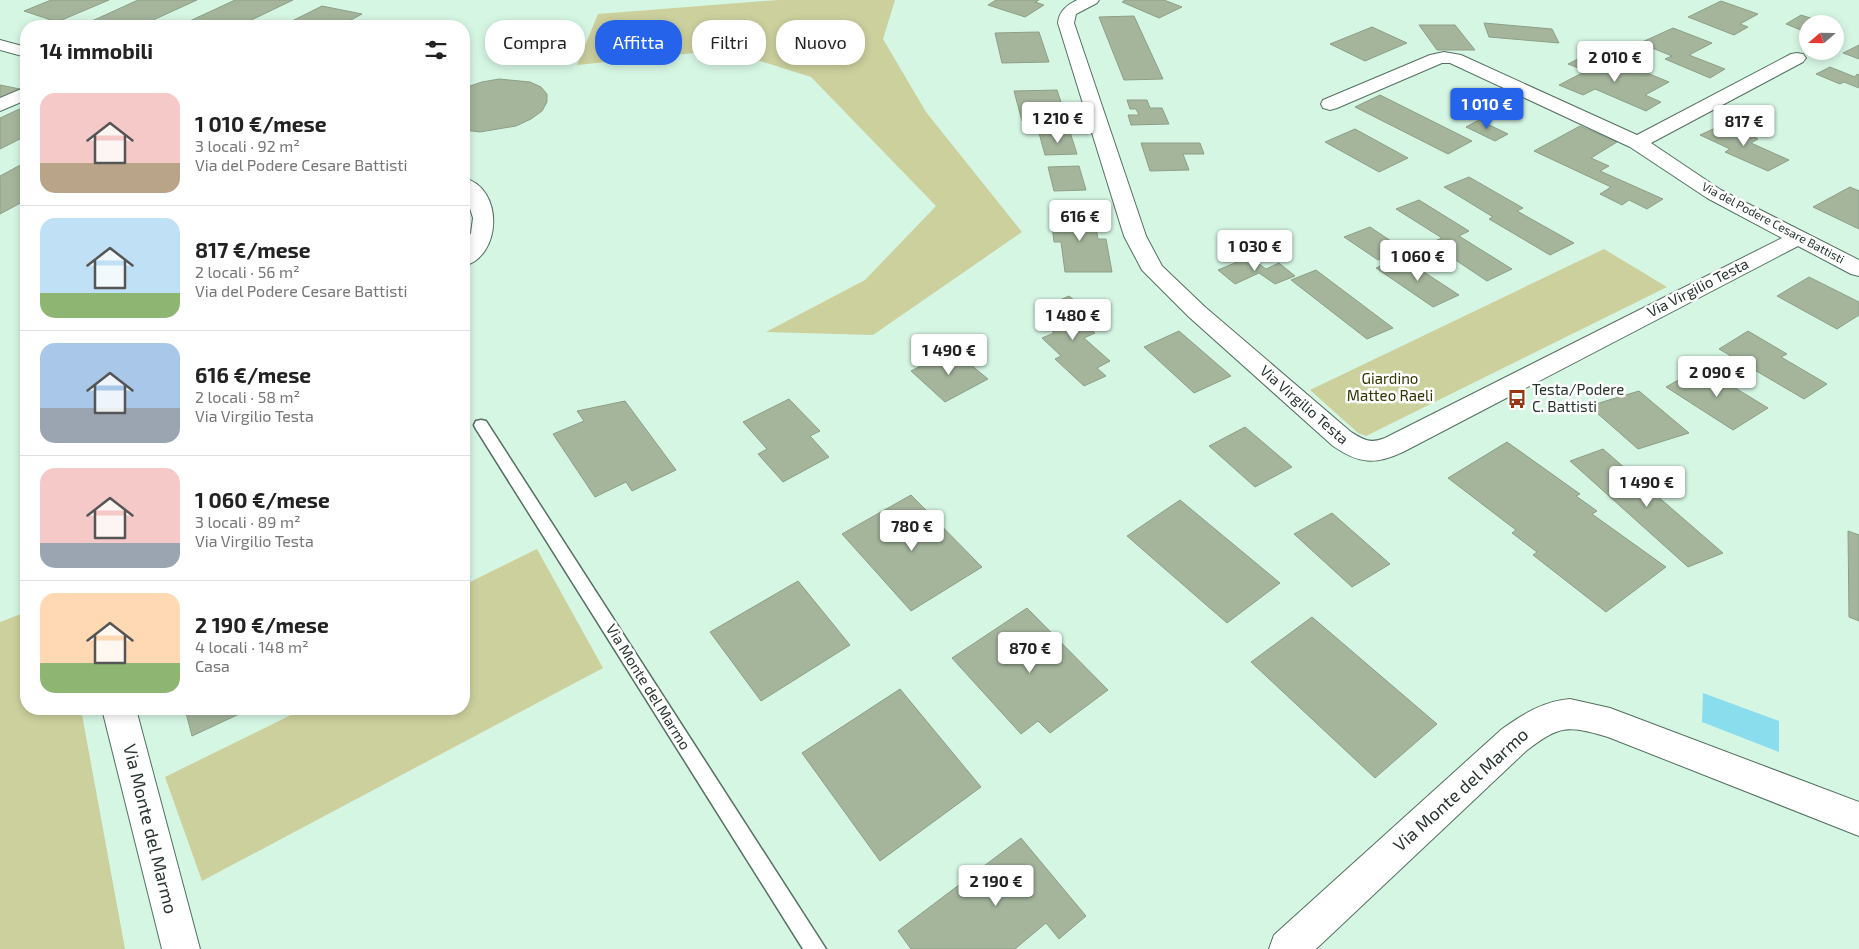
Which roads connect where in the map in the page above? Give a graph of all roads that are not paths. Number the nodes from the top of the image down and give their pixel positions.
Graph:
1 (1091, 0) edge
2 (0, 45) edge
3 (20, 50) edge
4 (1797, 58) dead end
5 (20, 96) edge
6 (1330, 104) dead end
7 (0, 106) edge
8 (1637, 143) junction
9 (470, 188) edge
10 (1798, 238) junction
11 (470, 252) edge
12 (1859, 269) edge
13 (481, 425) dead end
14 (121, 715) edge
15 (1859, 819) edge
16 (181, 949) edge
17 (815, 949) edge
18 (1288, 949) edge

1 - 10 street, Via Virgilio Testa
2 - 3 street
4 - 8 street
5 - 7 street
6 - 8 street, Via del Podere Cesare Battisti
8 - 10 street, Via del Podere Cesare Battisti
9 - 11 street
10 - 12 street, Via del Podere Cesare Battisti
13 - 17 lane, Via Monte del Marmo
14 - 16 street, Via Monte del Marmo
15 - 18 street, Via Monte del Marmo

